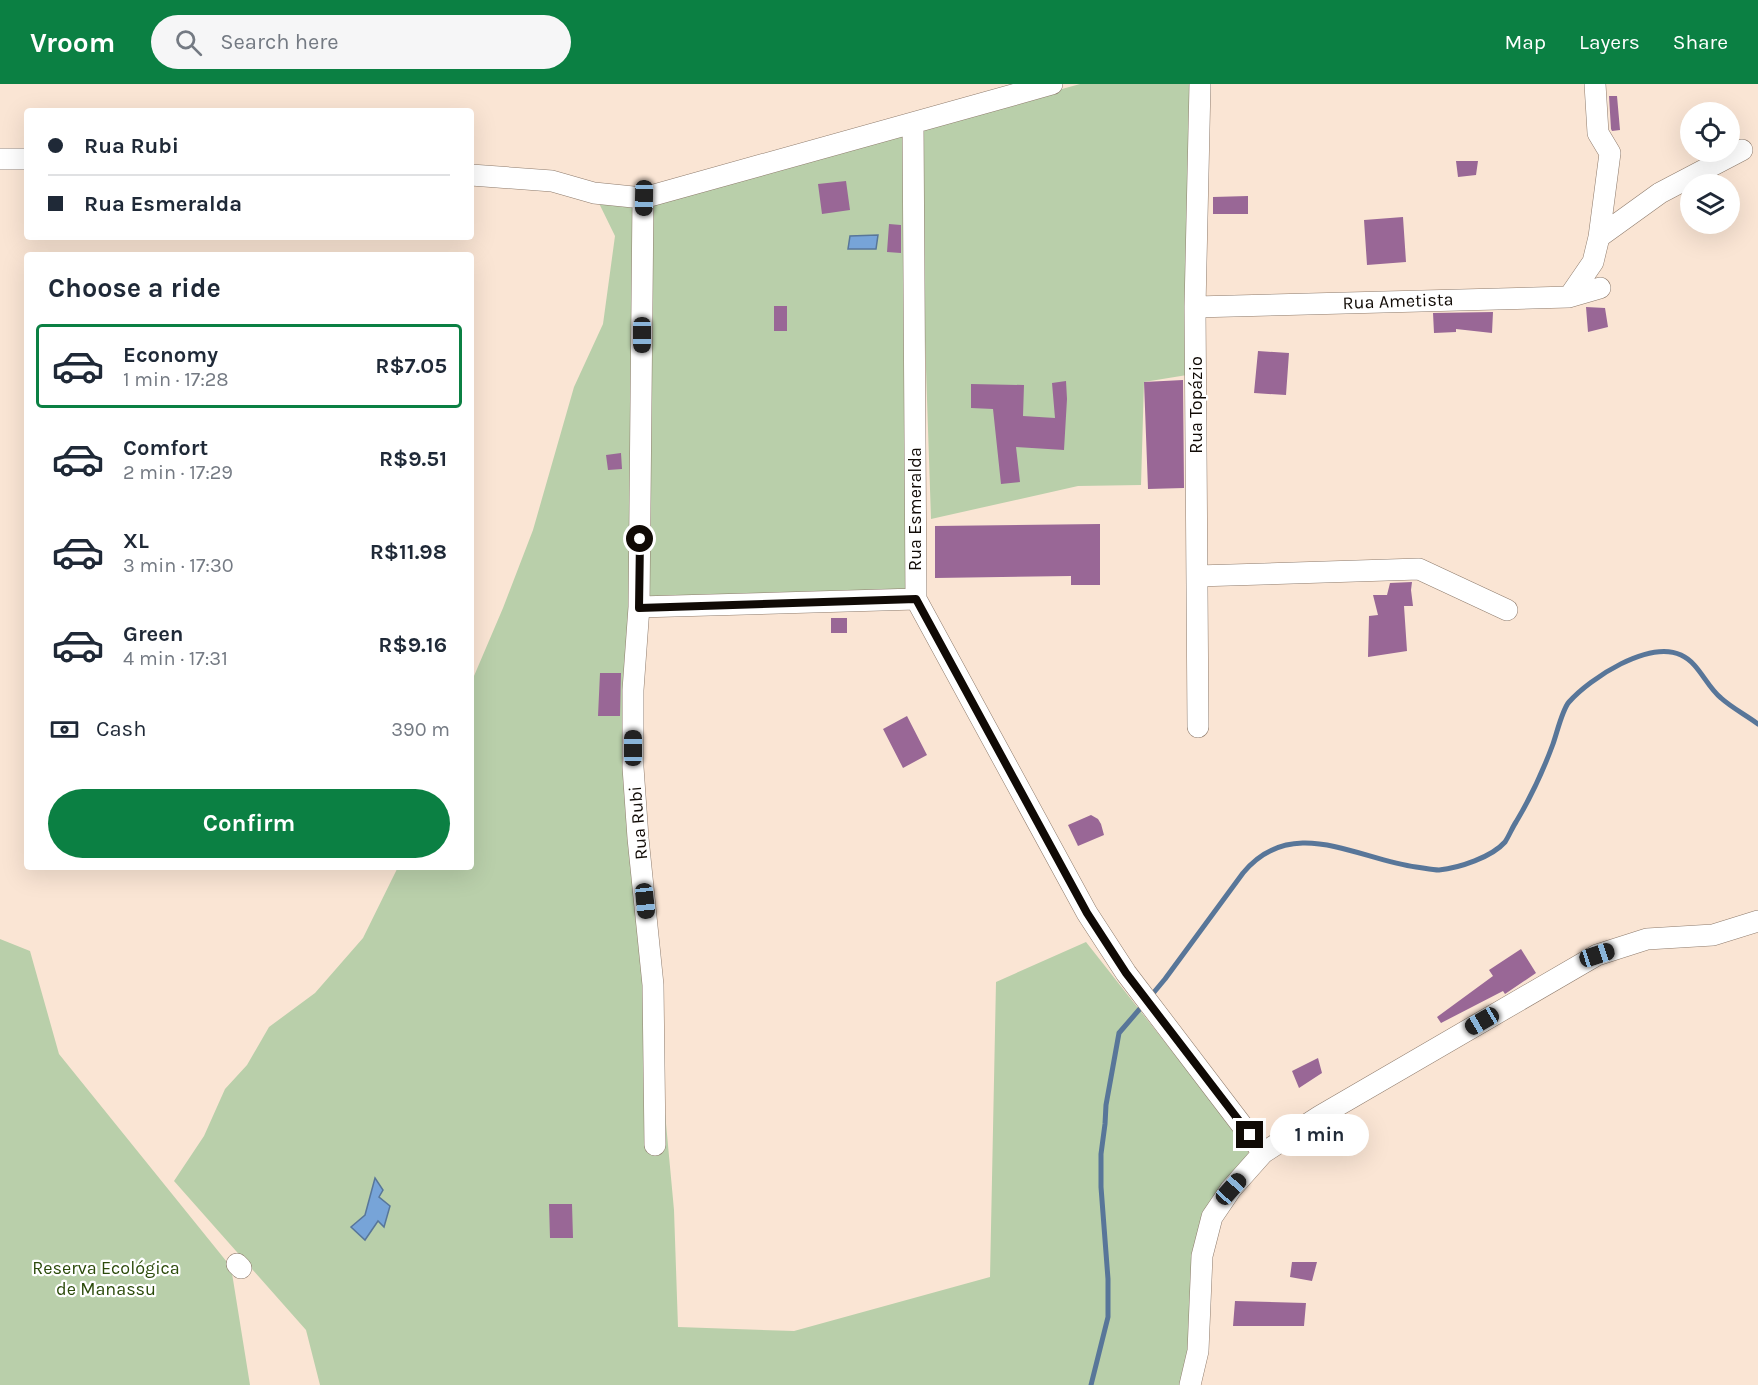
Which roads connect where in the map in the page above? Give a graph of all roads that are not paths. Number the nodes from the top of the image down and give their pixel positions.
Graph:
1 (1052, 84) edge
2 (1200, 84) edge
3 (1595, 84) edge
4 (913, 123) junction
5 (1742, 150) dead end
6 (0, 159) edge
7 (24, 159) edge
8 (474, 175) edge
9 (644, 198) junction
10 (1599, 237) junction
11 (1600, 288) dead end
12 (1569, 297) junction
13 (1195, 307) junction
14 (1197, 576) junction
15 (916, 599) junction
16 (639, 608) junction
17 (1507, 610) dead end
18 (1198, 727) dead end
19 (1758, 921) edge
20 (655, 1145) dead end
21 (1263, 1153) junction
22 (1190, 1385) edge

1 - 4 street
2 - 13 street, Rua Topázio
3 - 10 street
4 - 9 street
4 - 15 street, Rua Esmeralda
5 - 10 street
6 - 7 street
8 - 9 street
9 - 16 street, Rua Rubi
10 - 12 street
11 - 12 street, Rua Ametista
12 - 13 street, Rua Ametista
13 - 14 street, Rua Topázio
14 - 17 street
14 - 18 street, Rua Topázio
15 - 16 street
15 - 21 street, Rua Esmeralda
16 - 20 street, Rua Rubi
19 - 21 street
21 - 22 street

